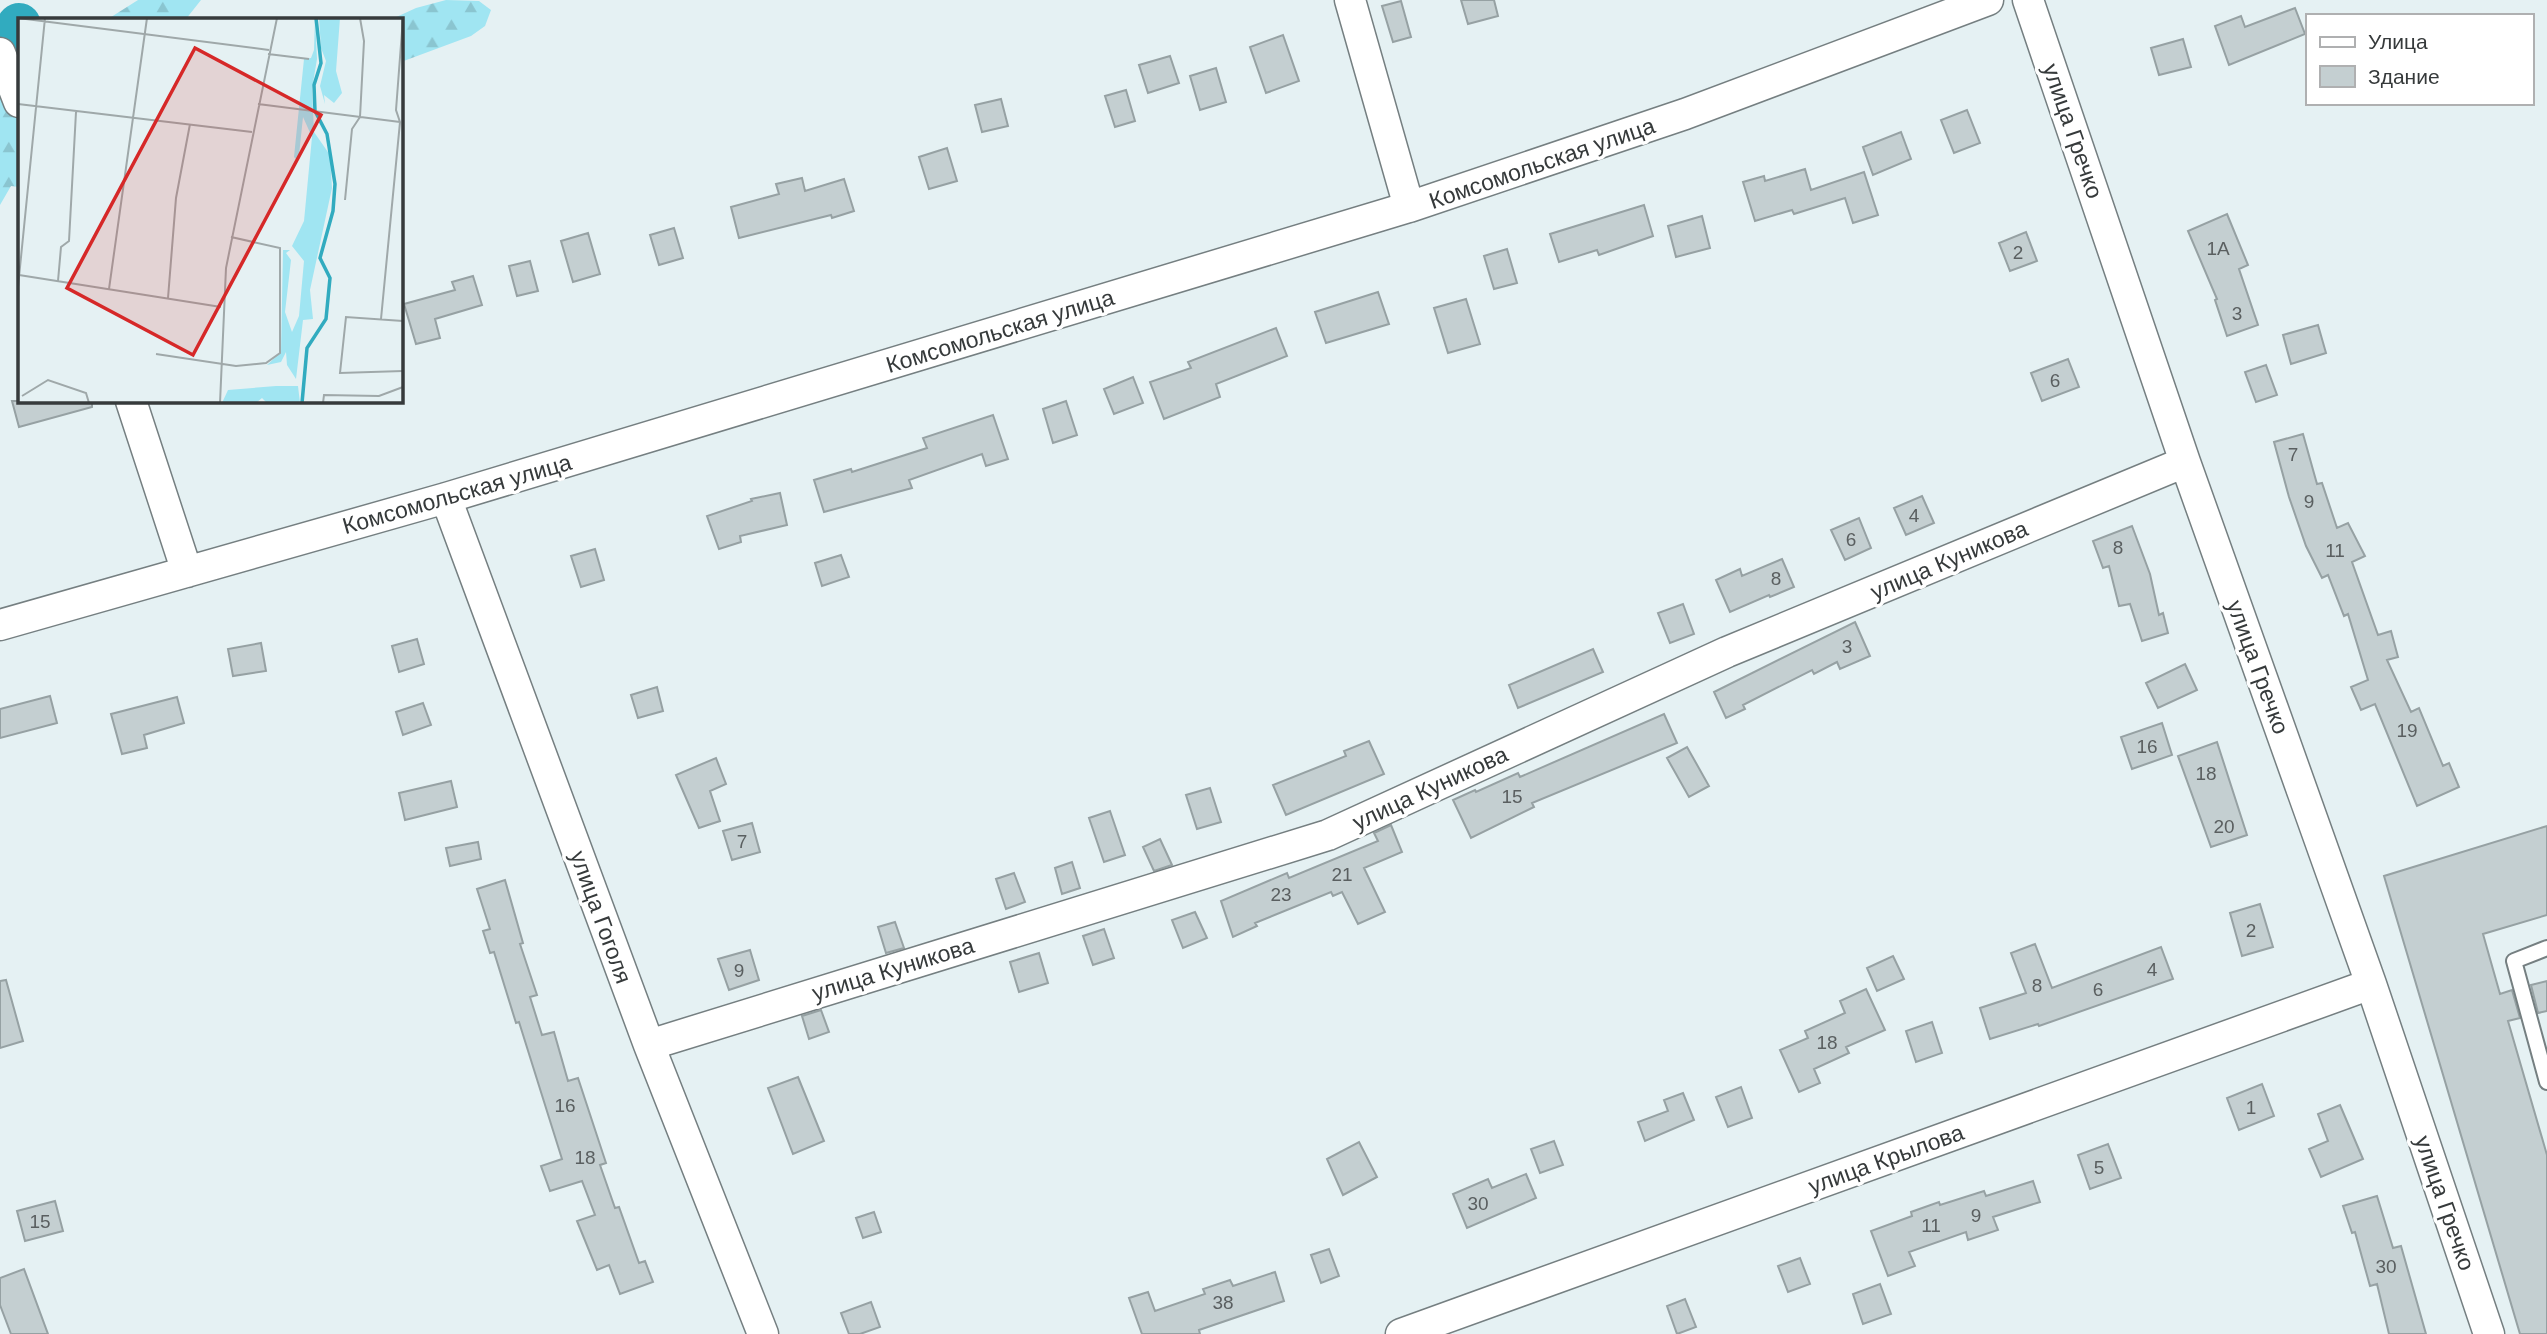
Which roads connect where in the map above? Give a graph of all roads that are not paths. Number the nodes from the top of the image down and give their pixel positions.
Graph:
1 (1350, 0) edge
2 (1989, 0) edge
3 (2028, 0) edge
4 (0, 53) edge
5 (18, 99) edge
6 (1409, 207) junction
7 (131, 402) edge
8 (2185, 461) junction
9 (446, 498) junction
10 (187, 572) junction
11 (0, 625) edge
12 (2547, 948) edge
13 (2371, 985) junction
14 (649, 1045) junction
15 (2547, 1082) edge
16 (763, 1334) edge
17 (1401, 1334) edge
18 (2489, 1334) edge

1 - 6 street
2 - 6 street, Комсомольская улица
3 - 8 street, улица Гречко
4 - 5 street
6 - 9 street, Комсомольская улица
7 - 10 street
8 - 13 street, улица Гречко
8 - 14 street, улица Куникова
9 - 10 street, Комсомольская улица
9 - 14 street, улица Гоголя
10 - 11 street, Комсомольская улица
12 - 15 lane
13 - 17 street, улица Крылова
13 - 18 street, улица Гречко
14 - 16 street, улица Гоголя

